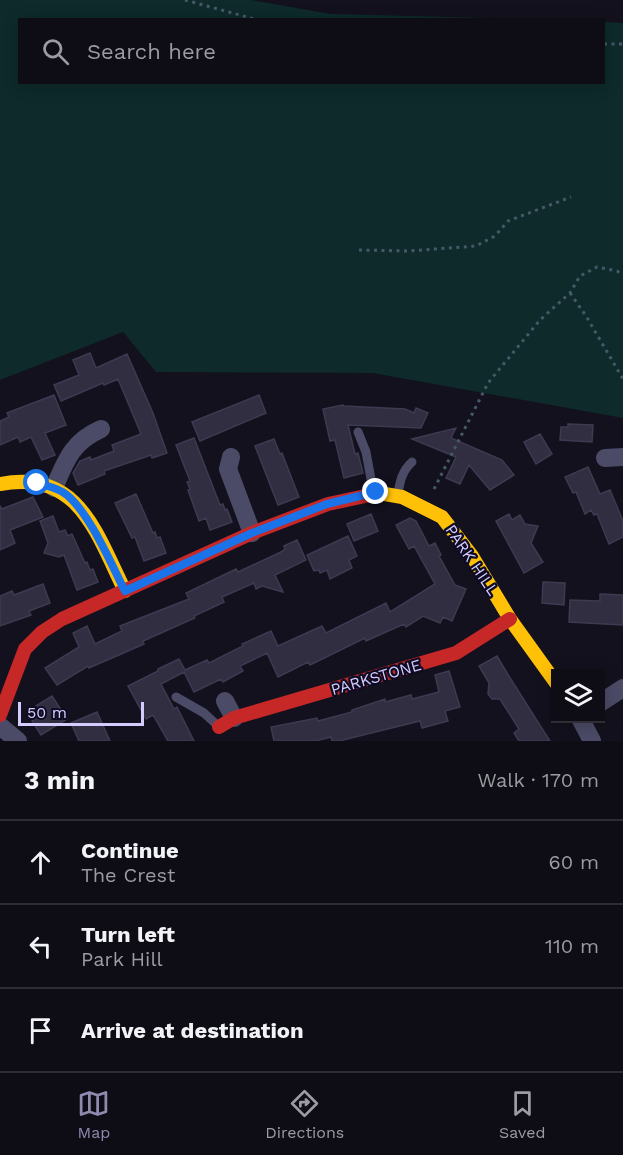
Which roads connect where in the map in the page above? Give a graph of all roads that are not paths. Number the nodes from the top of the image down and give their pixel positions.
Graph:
1 (101, 429) dead end
2 (358, 432) dead end
3 (231, 457) dead end
4 (412, 462) dead end
5 (0, 484) edge
6 (54, 488) junction
7 (373, 493) junction
8 (398, 496) junction
9 (252, 533) junction
10 (125, 591) junction
11 (510, 619) junction
12 (551, 677) edge
13 (623, 688) edge
14 (176, 697) dead end
15 (605, 700) edge
16 (225, 701) dead end
17 (0, 714) edge
18 (227, 723) junction
19 (583, 723) edge
20 (0, 726) edge
21 (18, 741) edge
22 (592, 741) edge

1 - 6 street
2 - 7 lane
3 - 9 street
4 - 8 lane
5 - 6 street
6 - 10 street
7 - 8 street, PARK HILL
7 - 9 street, PARK HILL
8 - 11 street, PARK HILL
9 - 10 street, PARK HILL
10 - 17 street, PARK HILL
11 - 12 street, PARK HILL
11 - 18 street, PARKSTONE
13 - 15 street
14 - 18 lane
16 - 18 street
19 - 22 street
20 - 21 street

